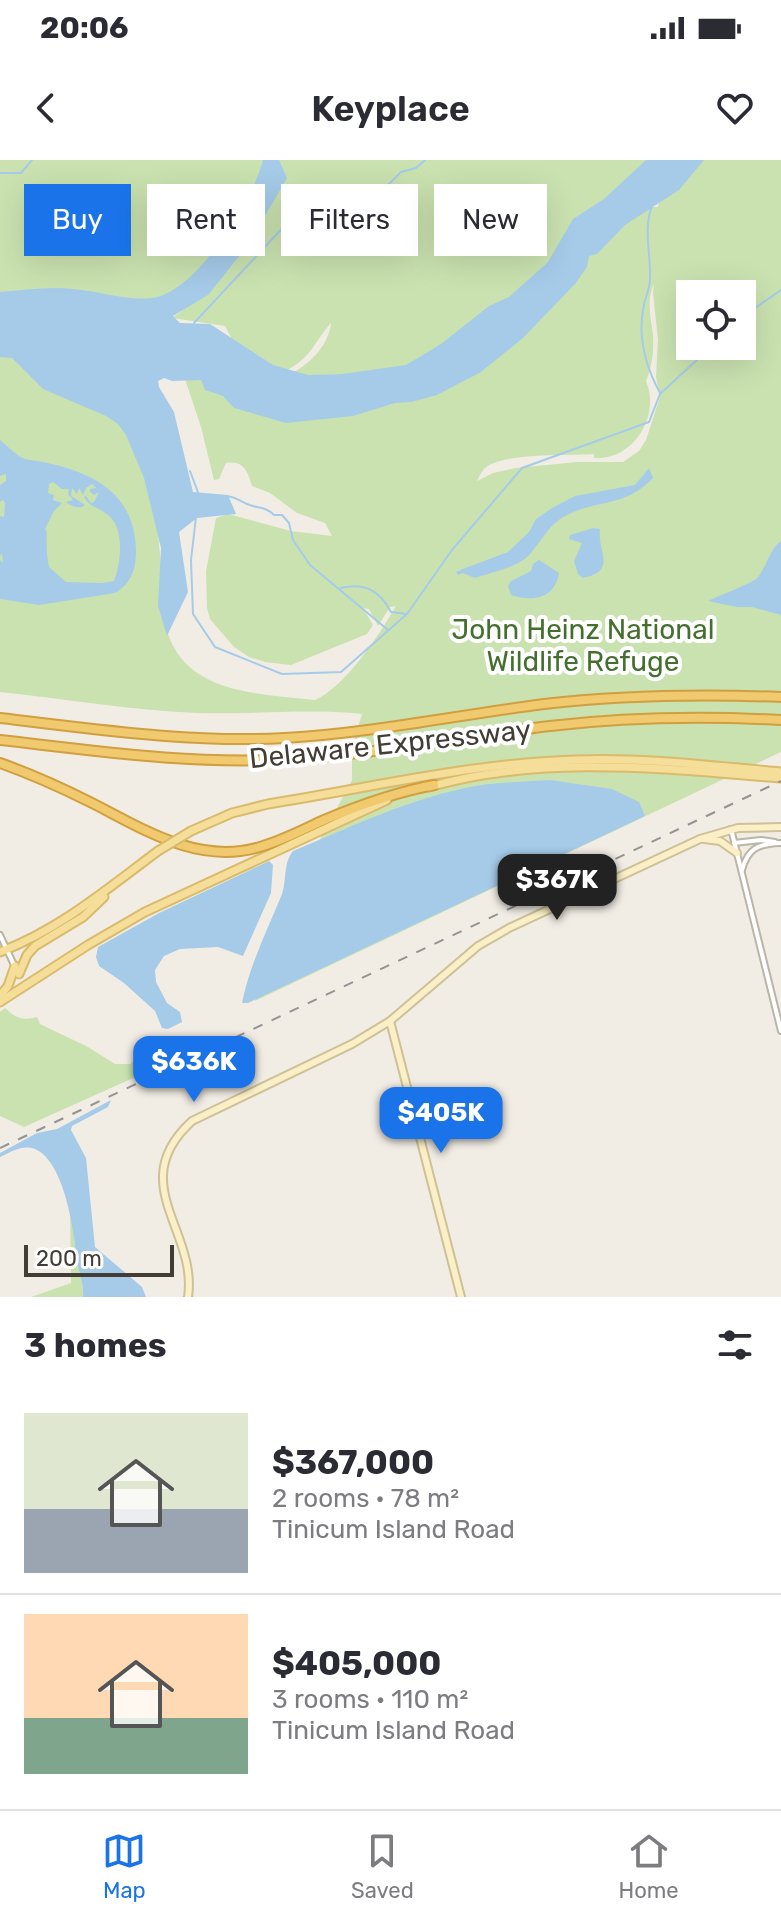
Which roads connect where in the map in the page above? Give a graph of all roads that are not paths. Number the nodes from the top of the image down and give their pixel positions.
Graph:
1 (781, 697) edge
2 (0, 718) edge
3 (781, 720) edge
4 (0, 740) edge
5 (0, 763) edge
6 (781, 772) edge
7 (781, 778) edge
8 (434, 785) junction
9 (781, 827) edge
10 (731, 829) junction
11 (700, 839) junction
12 (734, 843) junction
13 (781, 843) edge
14 (737, 853) junction
15 (741, 871) junction
16 (116, 883) junction
17 (0, 935) edge
18 (2, 949) edge
19 (17, 970) junction
20 (26, 985) junction
21 (0, 999) edge
22 (390, 1021) junction
23 (781, 1031) edge
24 (188, 1297) edge
25 (461, 1297) edge

1 - 2 highway, Delaware Expressway
3 - 4 highway, Delaware Expressway
5 - 8 highway
6 - 16 main road, bridge
7 - 8 main road
8 - 20 main road
9 - 10 street
10 - 11 street
10 - 12 street
11 - 14 street
11 - 22 street
12 - 13 street
12 - 14 street
13 - 15 street
14 - 15 street
15 - 23 street
16 - 18 main road
16 - 19 main road
17 - 18 street
18 - 19 street
19 - 20 street
19 - 21 main road
20 - 21 main road
22 - 24 street
22 - 25 street

